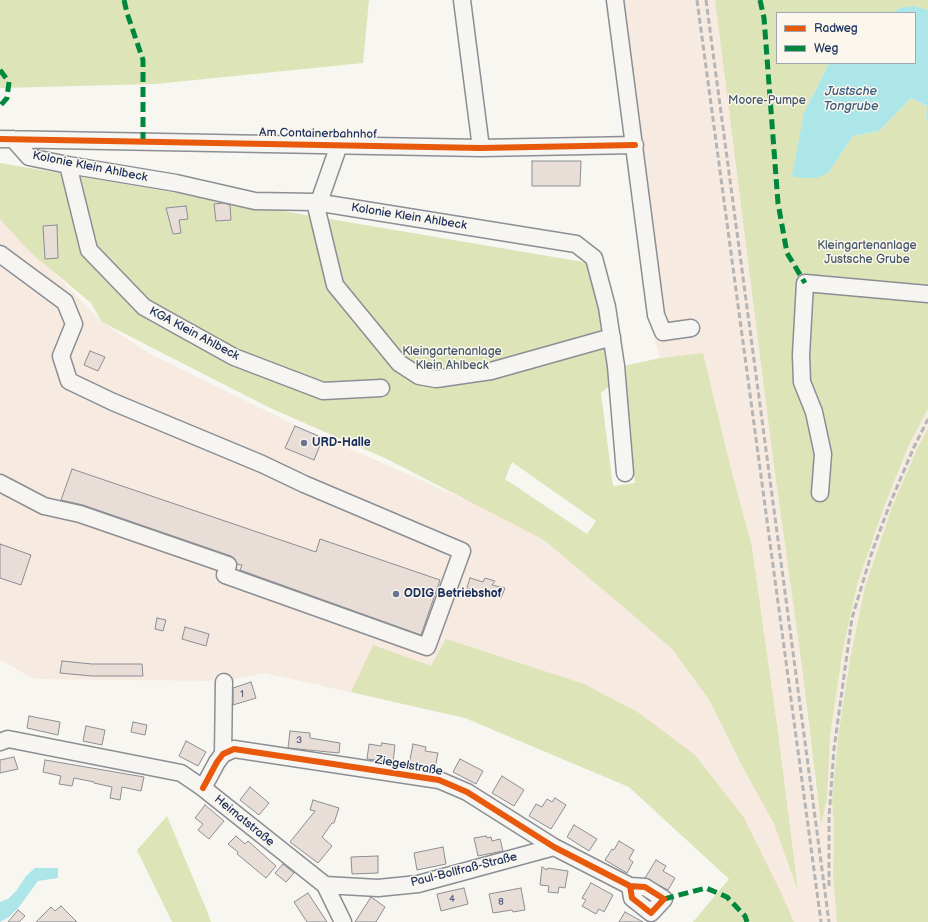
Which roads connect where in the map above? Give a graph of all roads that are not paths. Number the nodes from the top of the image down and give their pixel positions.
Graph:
1 (462, 0) edge
2 (615, 0) edge
3 (6, 139) edge
4 (338, 145) junction
5 (635, 145) junction
6 (481, 148) junction
7 (68, 165) junction
8 (317, 202) junction
9 (0, 254) edge
10 (928, 294) edge
11 (691, 328) dead end
12 (612, 337) junction
13 (381, 388) dead end
14 (625, 473) dead end
15 (0, 483) edge
16 (820, 493) dead end
17 (224, 682) dead end
18 (0, 742) edge
19 (223, 754) junction
20 (203, 788) junction
21 (554, 847) junction
22 (325, 885) junction
23 (630, 886) dead end
24 (343, 922) edge

1 - 6 street
2 - 5 street
3 - 4 street, Am Containerbahnhof
3 - 7 street, Kolonie Klein Ahlbeck
4 - 6 street, Am Containerbahnhof
4 - 8 street
5 - 6 street, Am Containerbahnhof
5 - 11 street
7 - 8 street, Kolonie Klein Ahlbeck
7 - 13 street, KGA Klein Ahlbeck
8 - 12 street, Kolonie Klein Ahlbeck
8 - 12 street
9 - 15 street
10 - 16 street
12 - 14 street, Kolonie Klein Ahlbeck
17 - 19 street
18 - 20 street, Heimatstraße
19 - 20 street
19 - 21 street, Ziegelstraße
20 - 22 street, Heimatstraße
21 - 22 street, Paul-Bollfraß-Straße
21 - 23 street, Ziegelstraße
22 - 24 street, Heimatstraße

